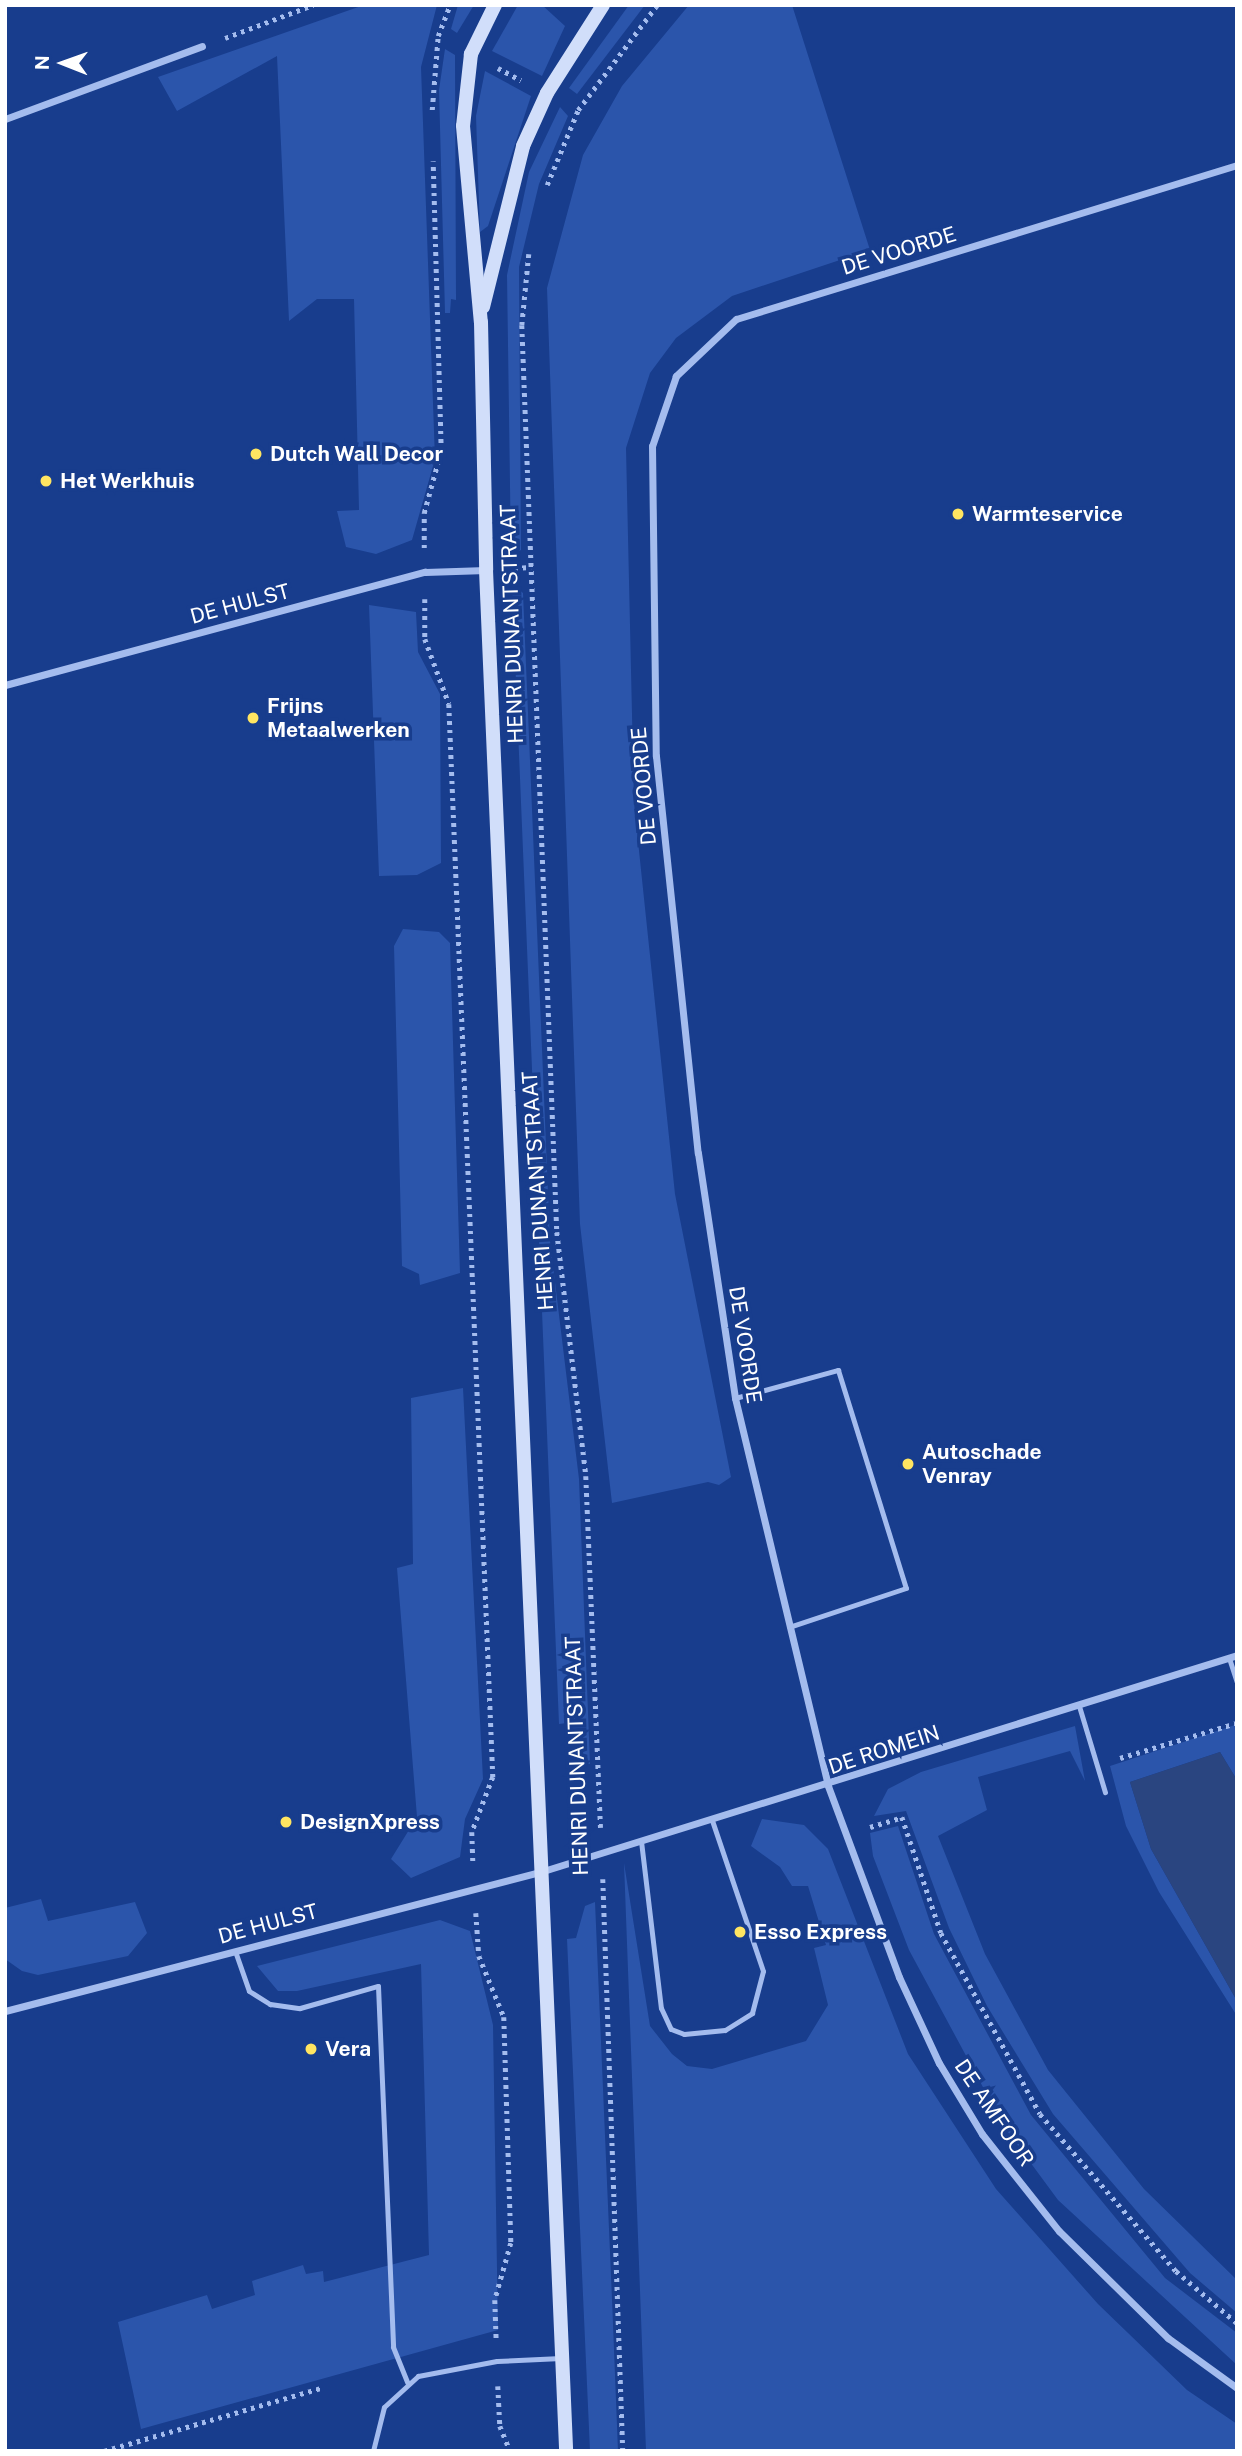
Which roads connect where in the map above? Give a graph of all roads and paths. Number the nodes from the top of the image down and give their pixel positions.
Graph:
1 (313, 5) edge
2 (450, 5) edge
3 (495, 5) edge
4 (603, 5) edge
5 (657, 5) edge
6 (438, 36) junction
7 (202, 46) joint
8 (471, 54) junction
9 (547, 93) junction
10 (578, 110) junction
11 (5, 119) edge
12 (432, 122) dead end
13 (433, 149) dead end
14 (1236, 168) edge
15 (543, 198) dead end
16 (533, 238) dead end
17 (481, 322) junction
18 (486, 570) junction
19 (425, 572) junction
20 (5, 685) edge
21 (734, 1398) junction
22 (789, 1627) junction
23 (1233, 1656) edge
24 (1237, 1682) edge
25 (1079, 1706) junction
26 (1237, 1723) edge
27 (1096, 1765) junction
28 (828, 1786) junction
29 (1105, 1792) dead end
30 (712, 1820) junction
31 (846, 1835) junction
32 (641, 1841) junction
33 (602, 1852) junction
34 (540, 1872) junction
35 (473, 1889) junction
36 (235, 1951) junction
37 (5, 2011) edge
38 (1237, 2323) edge
39 (561, 2358) junction
40 (497, 2361) junction
41 (407, 2382) junction
42 (324, 2387) dead end
43 (1237, 2388) edge
44 (104, 2451) edge
45 (373, 2451) edge
46 (510, 2451) edge
47 (566, 2451) edge
48 (624, 2451) edge

1 - 7 path
2 - 6 path
3 - 8 main road, HENRI DUNANTSTRAAT
4 - 9 main road, HENRI DUNANTSTRAAT
5 - 10 path
6 - 8 path
6 - 12 path
7 - 11 street
8 - 9 path
8 - 17 main road, HENRI DUNANTSTRAAT
9 - 10 path
9 - 17 main road, HENRI DUNANTSTRAAT
10 - 15 path
13 - 19 path
14 - 21 street, DE VOORDE
16 - 33 path, HENRI DUNANTSTRAAT
17 - 18 main road, HENRI DUNANTSTRAAT
18 - 19 street, DE HULST
18 - 34 main road, HENRI DUNANTSTRAAT
19 - 20 street, DE HULST
19 - 35 path
21 - 22 street, DE VOORDE
21 - 22 lane
22 - 28 street, DE VOORDE
23 - 24 lane
23 - 25 street, DE ROMEIN
25 - 27 lane
25 - 28 street, DE ROMEIN
26 - 27 path
27 - 29 lane
28 - 30 street, DE ROMEIN
28 - 31 street, DE AMFOOR
30 - 32 street, DE ROMEIN
30 - 32 lane
31 - 38 path
31 - 43 street, DE AMFOOR
32 - 33 street, DE ROMEIN
33 - 34 street, DE ROMEIN
33 - 48 path, HENRI DUNANTSTRAAT
34 - 35 street, DE HULST
34 - 39 main road, HENRI DUNANTSTRAAT
35 - 36 street, DE HULST
35 - 40 path
36 - 37 street, DE HULST
36 - 41 lane
39 - 40 lane
39 - 47 main road, HENRI DUNANTSTRAAT
40 - 41 lane
40 - 46 path
41 - 45 lane
42 - 44 path

